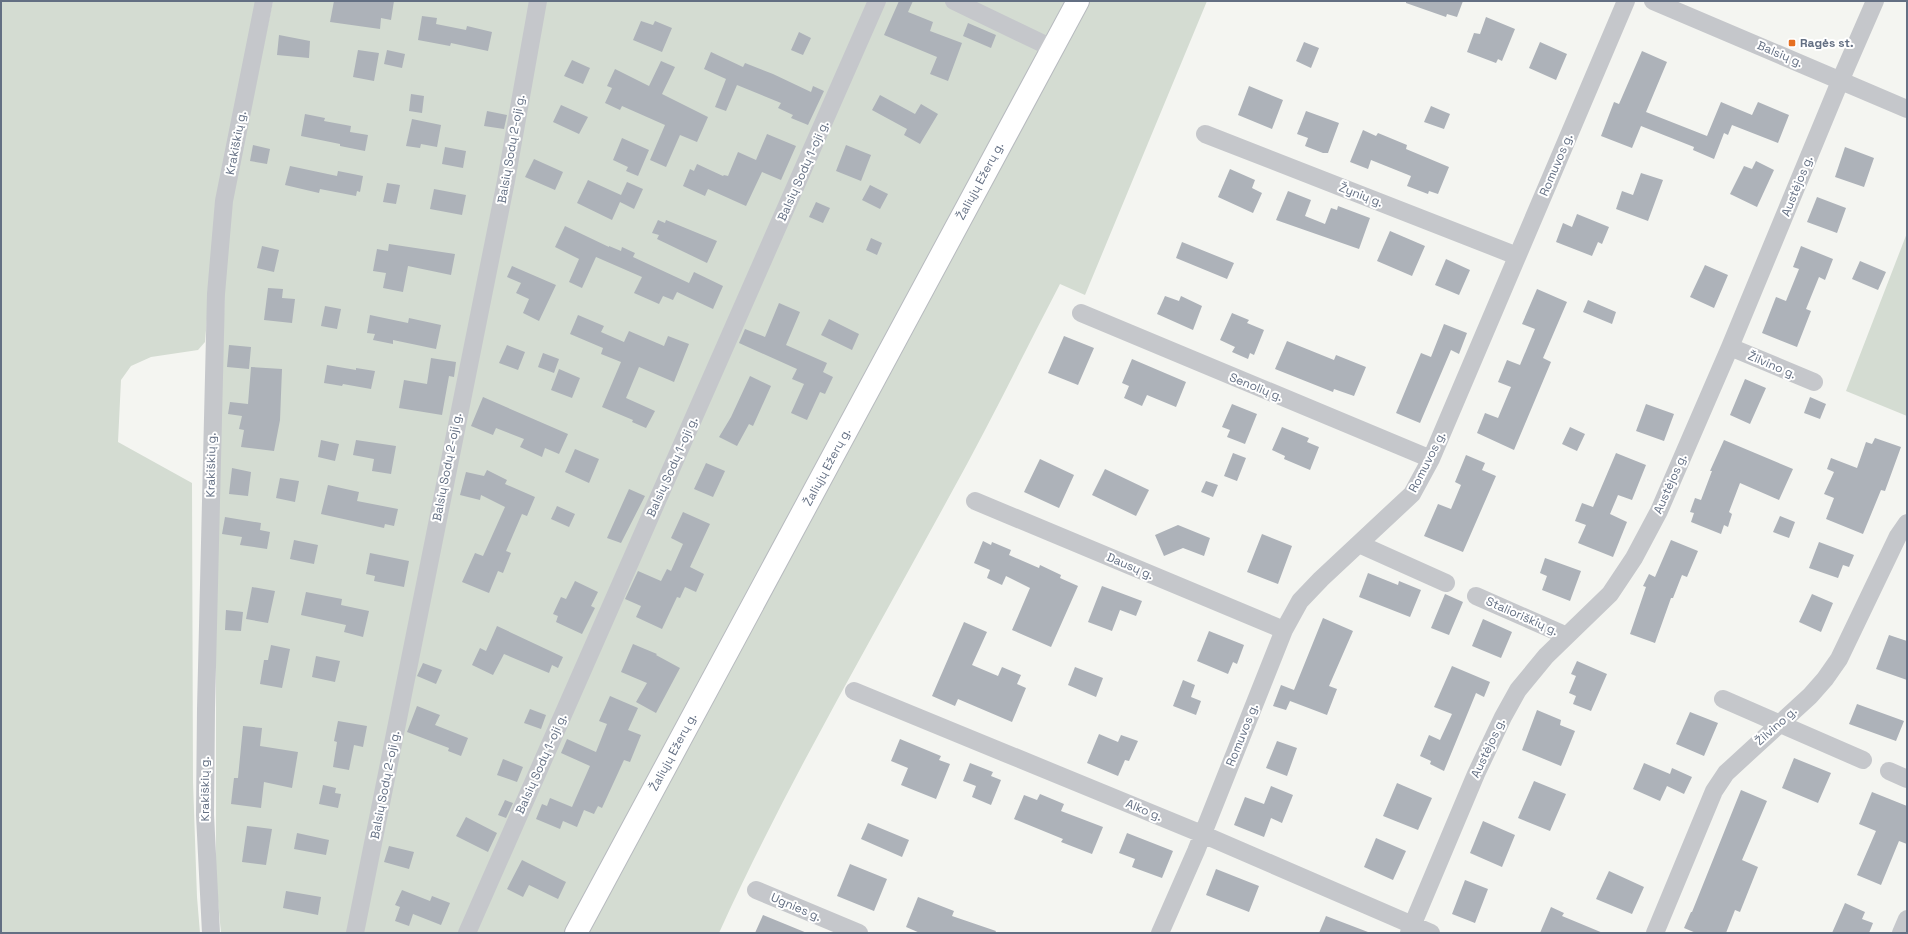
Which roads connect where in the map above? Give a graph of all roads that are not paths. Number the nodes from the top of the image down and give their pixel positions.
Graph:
1 (264, 1) edge
2 (538, 1) edge
3 (877, 1) edge
4 (954, 1) edge
5 (1078, 1) edge
6 (1626, 1) edge
7 (1653, 1) edge
8 (1875, 1) edge
9 (1052, 48) junction
10 (1841, 79) junction
11 (1907, 109) edge
12 (1205, 134) dead end
13 (1517, 256) junction
14 (1081, 313) dead end
15 (1730, 347) junction
16 (1814, 382) dead end
17 (1431, 459) junction
18 (975, 501) dead end
19 (1907, 523) edge
20 (1359, 544) junction
21 (1446, 582) dead end
22 (1476, 596) dead end
23 (1284, 630) junction
24 (1567, 636) junction
25 (854, 691) dead end
26 (1723, 699) dead end
27 (1780, 723) junction
28 (1863, 760) dead end
29 (1889, 771) dead end
30 (1907, 779) edge
31 (1202, 834) junction
32 (756, 890) dead end
33 (1907, 919) edge
34 (1411, 929) edge
35 (211, 933) edge
36 (356, 933) edge
37 (467, 933) edge
38 (576, 933) edge
39 (859, 933) edge
40 (1160, 933) edge
41 (1431, 933) edge
42 (1655, 933) edge
43 (1901, 933) edge

1 - 35 street, Krakiškių g.
2 - 36 street, Balsių Sodų 2-oji g.
3 - 37 street, Balsių Sodų 1-oji g.
4 - 9 street
5 - 9 main road, Žaliųjų Ežerų g.
6 - 13 street, Romuvos g.
7 - 10 street, Balsių g.
8 - 10 street, Austėjos g.
9 - 38 main road, Žaliųjų Ežerų g.
10 - 11 street, Balsių g.
10 - 15 street, Austėjos g.
12 - 13 street, Žynių g.
13 - 17 street, Romuvos g.
14 - 17 street, Senolių g.
15 - 16 street, Žilvino g.
15 - 24 street, Austėjos g.
17 - 20 street, Romuvos g.
18 - 23 street, Dausų g.
19 - 27 street, Žilvino g.
20 - 21 street
20 - 23 street, Romuvos g.
22 - 24 street, Stalioriškių g.
23 - 31 street, Romuvos g.
24 - 34 street, Austėjos g.
25 - 31 street, Alko g.
26 - 27 street
27 - 28 street
27 - 42 street, Žilvino g.
29 - 30 street
31 - 34 street, Alko g.
31 - 40 street, Romuvos g.
32 - 39 street, Ugnies g.
33 - 43 street
34 - 41 street, Alko g.

